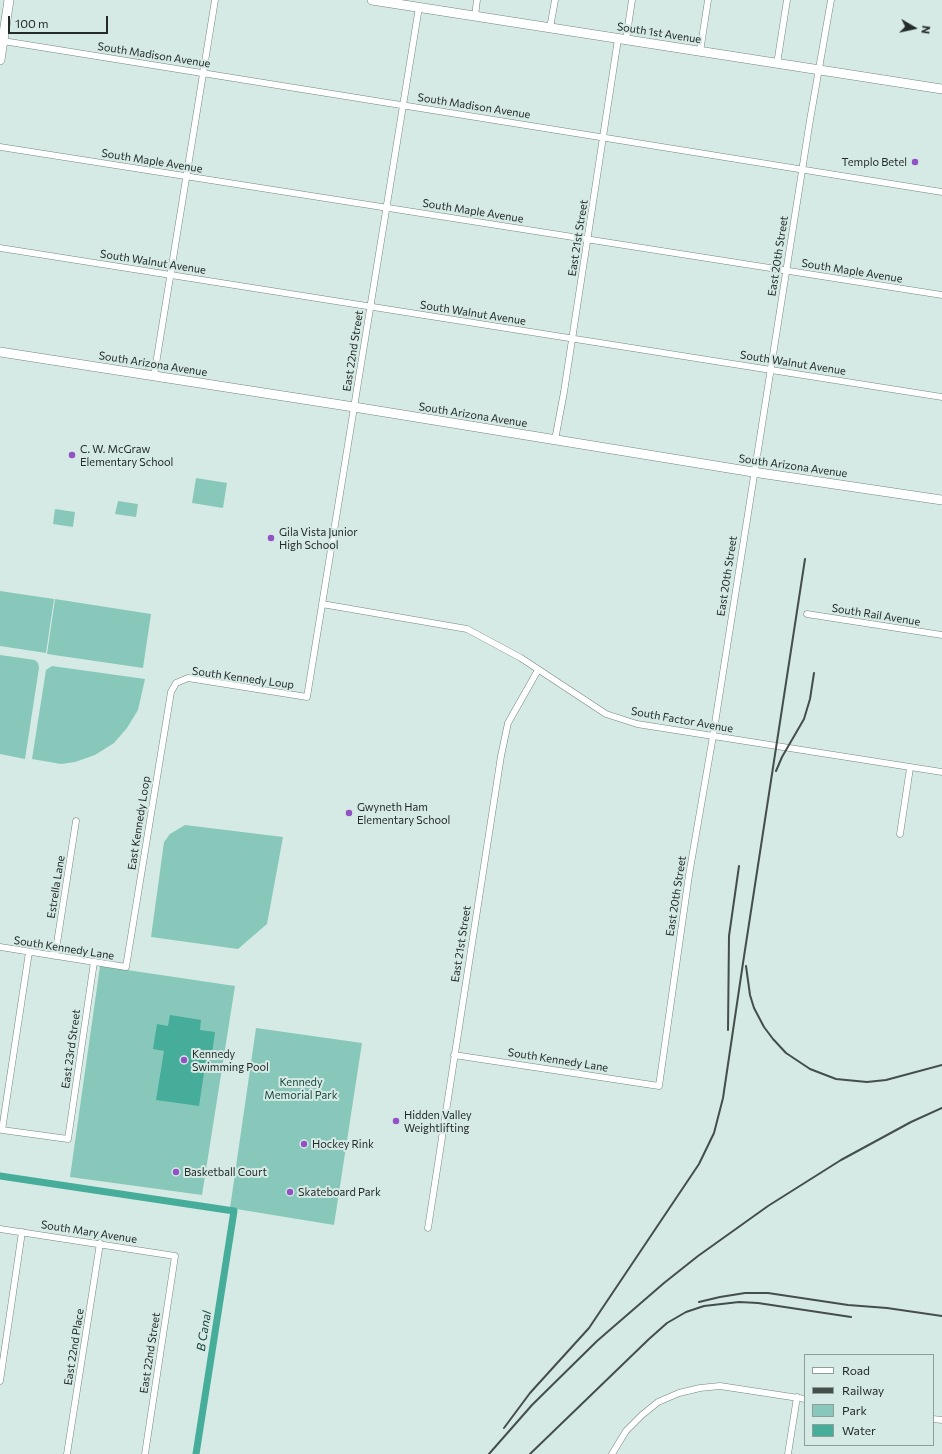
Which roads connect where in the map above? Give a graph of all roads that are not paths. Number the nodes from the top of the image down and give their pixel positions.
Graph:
1 (9, 0) edge
2 (215, 0) edge
3 (372, 0) edge
4 (477, 0) edge
5 (555, 0) edge
6 (632, 0) edge
7 (708, 0) edge
8 (787, 0) edge
9 (831, 0) edge
10 (399, 2) edge
11 (419, 7) junction
12 (474, 16) junction
13 (550, 28) junction
14 (3, 40) junction
15 (622, 40) junction
16 (700, 52) junction
17 (0, 60) edge
18 (777, 64) junction
19 (819, 70) junction
20 (203, 73) junction
21 (942, 89) edge
22 (403, 105) junction
23 (604, 137) junction
24 (0, 147) edge
25 (802, 170) junction
26 (186, 176) junction
27 (942, 192) edge
28 (386, 208) junction
29 (588, 240) junction
30 (0, 248) edge
31 (786, 271) junction
32 (171, 275) junction
33 (942, 295) edge
34 (370, 307) junction
35 (572, 339) junction
36 (0, 352) edge
37 (770, 370) junction
38 (154, 376) junction
39 (942, 398) edge
40 (354, 407) junction
41 (555, 440) junction
42 (753, 472) junction
43 (942, 500) edge
44 (322, 604) junction
45 (807, 614) dead end
46 (942, 635) edge
47 (538, 670) junction
48 (176, 683) joint
49 (307, 697) joint
50 (712, 736) junction
51 (910, 768) junction
52 (942, 772) edge
53 (76, 821) dead end
54 (900, 834) dead end
55 (0, 948) edge
56 (29, 952) junction
57 (55, 956) junction
58 (94, 962) junction
59 (126, 967) joint
60 (454, 1055) junction
61 (659, 1086) joint
62 (428, 1228) dead end
63 (0, 1229) edge
64 (22, 1232) junction
65 (100, 1244) junction
66 (175, 1256) joint
67 (0, 1381) edge
68 (797, 1397) junction
69 (804, 1399) edge
70 (67, 1454) edge
71 (145, 1454) edge
72 (612, 1454) edge
73 (788, 1454) edge

1 - 14 street
2 - 20 street
3 - 10 street, South 1st Avenue
4 - 12 street
5 - 13 street
6 - 15 street, East 21st Street
7 - 16 street
8 - 18 street
9 - 19 street, East 20th Street
10 - 11 street, South 1st Avenue
11 - 12 street, South 1st Avenue
11 - 22 street, East 22nd Street
12 - 13 street, South 1st Avenue
13 - 15 street, South 1st Avenue
14 - 17 street
14 - 20 street, South Madison Avenue
15 - 16 street, South 1st Avenue
15 - 23 street, East 21st Street
16 - 18 street, South 1st Avenue
18 - 19 street, South 1st Avenue
19 - 21 street, South 1st Avenue
19 - 25 street, East 20th Street
20 - 22 street, South Madison Avenue
20 - 26 street
22 - 23 street, South Madison Avenue
22 - 28 street, East 22nd Street
23 - 25 street, South Madison Avenue
23 - 29 street, East 21st Street
24 - 26 street, South Maple Avenue
25 - 27 street, South Madison Avenue
25 - 31 street, East 20th Street
26 - 28 street, South Maple Avenue
26 - 32 street
28 - 29 street, South Maple Avenue
28 - 34 street, East 22nd Street
29 - 31 street, South Maple Avenue
29 - 35 street, East 21st Street
30 - 32 street, South Walnut Avenue
31 - 33 street, South Maple Avenue
31 - 37 street, East 20th Street
32 - 34 street, South Walnut Avenue
32 - 38 street
34 - 35 street, South Walnut Avenue
34 - 40 street, East 22nd Street
35 - 37 street, South Walnut Avenue
35 - 41 street, East 21st Street
36 - 38 street, South Arizona Avenue
37 - 39 street, South Walnut Avenue
37 - 42 street, East 20th Street
38 - 40 street, South Arizona Avenue
40 - 41 street, South Arizona Avenue
40 - 44 street, East 22nd Street
41 - 42 street, South Arizona Avenue
42 - 43 street, South Arizona Avenue
42 - 50 street, East 20th Street
44 - 47 street, South Factor Avenue
44 - 49 street, East 22nd Street
45 - 46 street, South Rail Avenue
47 - 50 street, South Factor Avenue
47 - 60 street, East 21st Street
48 - 49 street, South Kennedy Loup
48 - 59 street, East Kennedy Loop
50 - 51 street, South Factor Avenue
50 - 61 street, East 20th Street
51 - 52 street, South Factor Avenue
51 - 54 street
53 - 57 street, Estrella Lane
55 - 56 street, South Kennedy Lane
56 - 57 street, South Kennedy Lane
56 - 58 street, East 23rd Street
57 - 58 street, South Kennedy Lane
58 - 59 street, South Kennedy Lane
60 - 61 street, South Kennedy Lane
60 - 62 street, East 21st Street
63 - 64 street, South Mary Avenue
64 - 65 street, South Mary Avenue
64 - 67 street
65 - 66 street, South Mary Avenue
65 - 70 street, East 22nd Place
66 - 71 street, East 22nd Street
68 - 69 street
68 - 72 street
68 - 73 street

